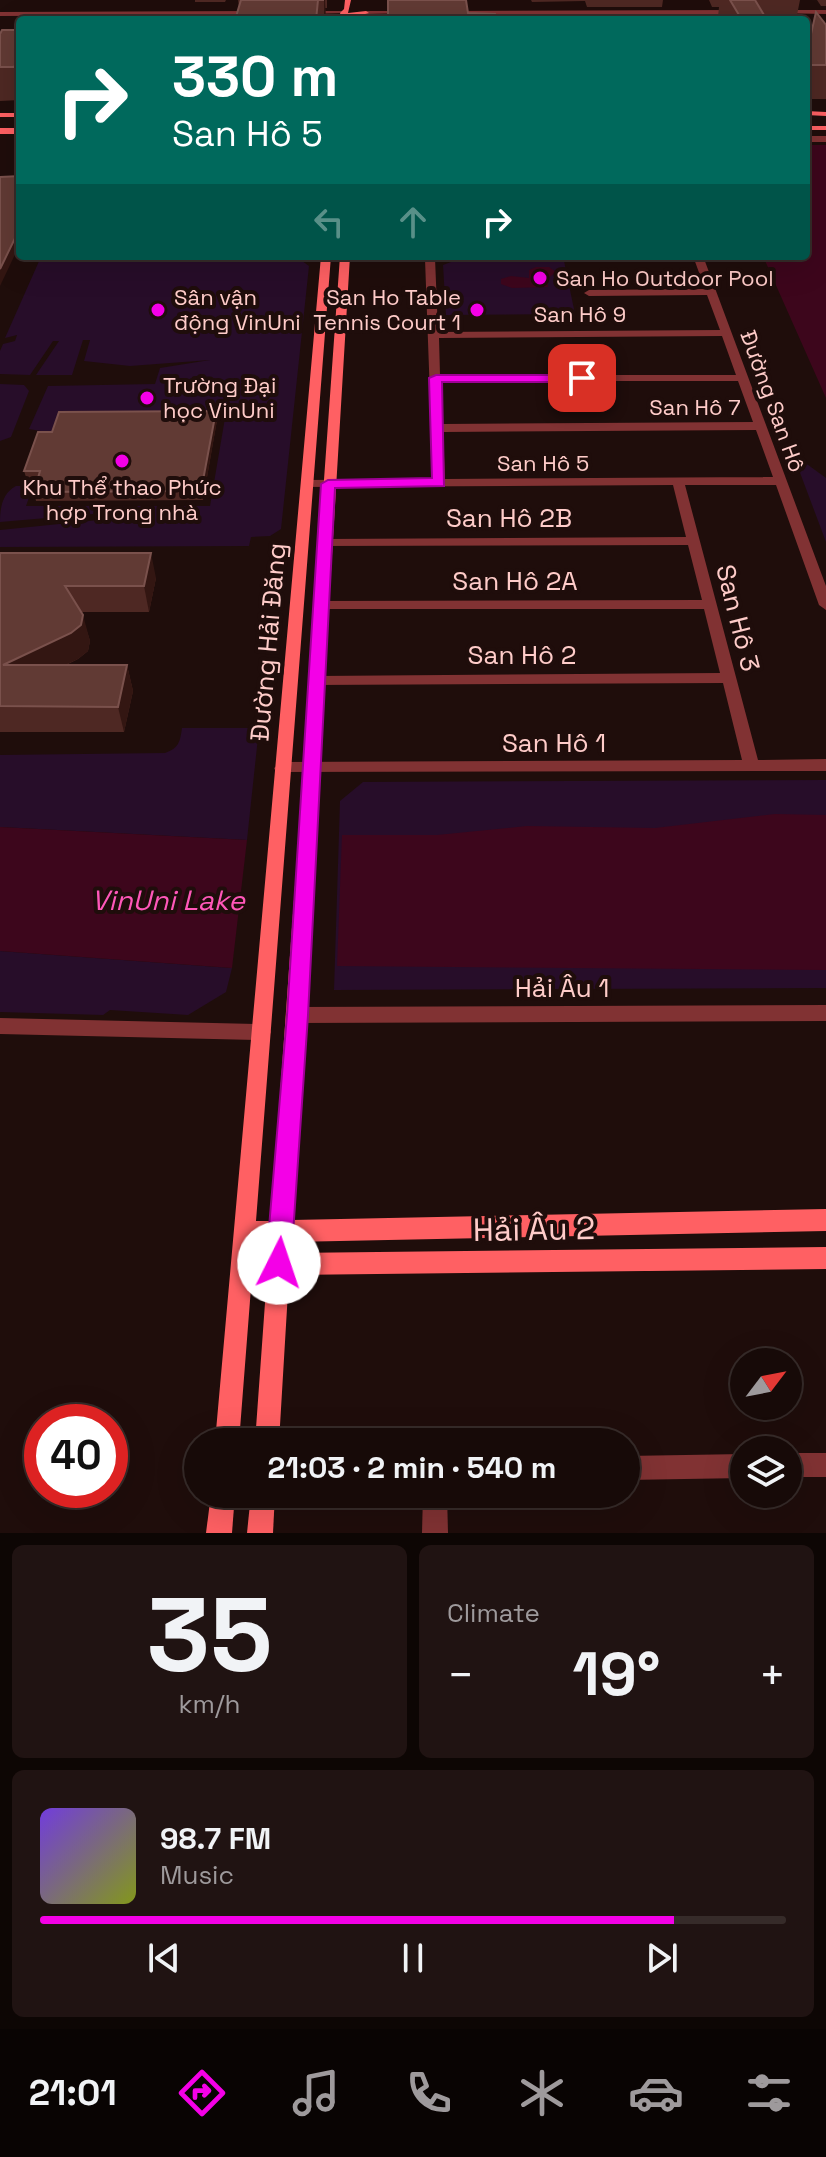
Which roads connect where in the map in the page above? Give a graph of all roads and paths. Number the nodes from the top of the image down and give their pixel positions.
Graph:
1 (348, 0) edge
2 (690, 3) dead end
3 (746, 12) edge
4 (760, 12) edge
5 (826, 12) edge
6 (272, 13) edge
7 (304, 13) edge
8 (361, 13) edge
9 (418, 13) edge
10 (434, 13) edge
11 (515, 13) edge
12 (0, 14) edge
13 (345, 15) edge
14 (697, 16) edge
15 (326, 260) edge
16 (344, 260) edge
17 (432, 260) edge
18 (699, 260) edge
19 (711, 292) junction
20 (589, 293) dead end
21 (726, 333) junction
22 (435, 335) junction
23 (436, 378) junction
24 (743, 378) junction
25 (761, 426) junction
26 (437, 428) junction
27 (781, 481) junction
28 (678, 482) junction
29 (439, 483) junction
30 (305, 484) junction
31 (328, 484) junction
32 (693, 541) junction
33 (324, 543) junction
34 (710, 604) junction
35 (826, 605) edge
36 (320, 606) junction
37 (728, 678) junction
38 (317, 681) junction
39 (826, 765) edge
40 (752, 766) junction
41 (282, 768) junction
42 (311, 768) junction
43 (826, 1013) edge
44 (297, 1015) junction
45 (0, 1026) edge
46 (261, 1032) junction
47 (826, 1220) edge
48 (281, 1230) junction
49 (245, 1232) junction
50 (826, 1258) edge
51 (279, 1263) junction
52 (242, 1264) junction
53 (228, 1428) edge
54 (268, 1428) edge
55 (802, 1465) edge
56 (826, 1465) edge
57 (730, 1466) edge
58 (640, 1468) edge
59 (222, 1508) edge
60 (262, 1508) edge
61 (435, 1508) edge
62 (219, 1533) edge
63 (260, 1533) edge
64 (435, 1533) edge

1 - 13 street
2 - 14 street
3 - 14 street
4 - 5 street
6 - 12 street
7 - 13 street
8 - 9 street
8 - 13 street
10 - 11 street
11 - 14 street
15 - 30 street, Đường Hải Đăng
16 - 31 street, Đường Hải Đăng
17 - 22 street
18 - 19 street, Đường San Hô
19 - 20 street
19 - 21 street, Đường San Hô
21 - 22 street, San Hô 9
21 - 24 street, Đường San Hô
22 - 23 street
23 - 24 street
23 - 26 street
24 - 25 street, Đường San Hô
25 - 26 street, San Hô 7
25 - 27 street, Đường San Hô
26 - 29 street
27 - 28 street, San Hô 5
27 - 35 street, Đường San Hô
28 - 29 street, San Hô 5
28 - 32 street, San Hô 3
29 - 31 street, San Hô 5
30 - 31 street, San Hô 5
30 - 41 street, Đường Hải Đăng
31 - 33 street, Đường Hải Đăng
32 - 33 street, San Hô 2B
32 - 34 street, San Hô 3
33 - 36 street, Đường Hải Đăng
34 - 36 street, San Hô 2A
34 - 37 street, San Hô 3
36 - 38 street, Đường Hải Đăng
37 - 38 street, San Hô 2
37 - 40 street, San Hô 3
38 - 42 street, Đường Hải Đăng
39 - 40 street, San Hô 1
40 - 42 street, San Hô 1
41 - 42 street, San Hô 1
41 - 46 street, Đường Hải Đăng
42 - 44 street, Đường Hải Đăng
43 - 44 street, Hải Âu 1
44 - 48 street, Đường Hải Đăng
45 - 46 street
46 - 49 street, Đường Hải Đăng
47 - 48 street, Hải Âu 2
48 - 49 street, Hải Âu 2
48 - 51 street, Đường Hải Đăng
49 - 52 street, Đường Hải Đăng
50 - 51 street, Hải Âu 2
51 - 52 street, Hải Âu 2
51 - 54 street, Đường Hải Đăng
52 - 53 street, Đường Hải Đăng
55 - 56 street
57 - 58 street
59 - 62 street
60 - 63 street
61 - 64 street

